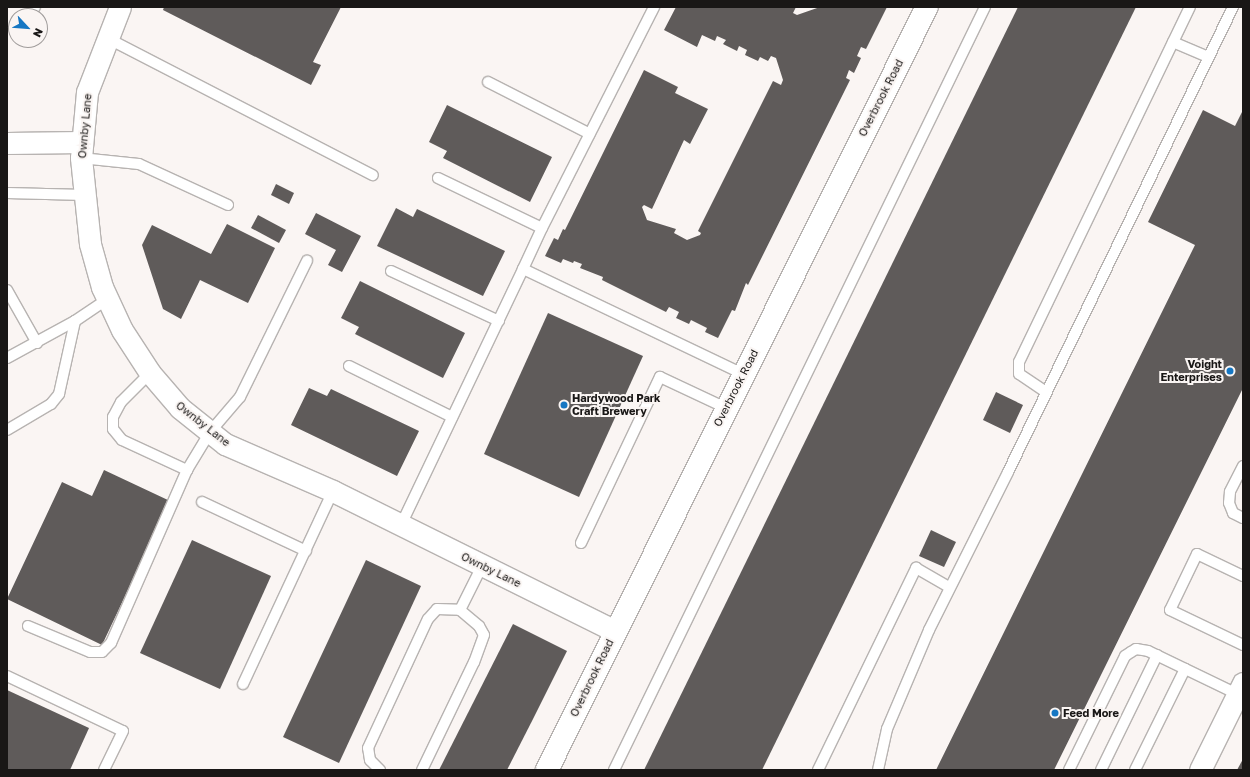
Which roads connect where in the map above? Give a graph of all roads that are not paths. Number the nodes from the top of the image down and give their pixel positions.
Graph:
1 (120, 7) edge
2 (654, 7) edge
3 (926, 7) edge
4 (985, 7) edge
5 (1190, 7) edge
6 (1233, 7) edge
7 (106, 38) junction
8 (1173, 42) junction
9 (1208, 57) junction
10 (488, 82) dead end
11 (590, 134) junction
12 (7, 143) edge
13 (81, 150) junction
14 (373, 175) dead end
15 (438, 178) dead end
16 (7, 193) edge
17 (85, 195) junction
18 (228, 205) dead end
19 (542, 228) junction
20 (307, 261) dead end
21 (523, 269) junction
22 (391, 271) dead end
23 (7, 290) edge
24 (108, 299) junction
25 (75, 321) junction
26 (499, 321) junction
27 (36, 342) junction
28 (7, 358) edge
29 (349, 366) dead end
30 (150, 372) junction
31 (743, 374) junction
32 (1046, 392) junction
33 (726, 408) junction
34 (452, 417) junction
35 (7, 430) edge
36 (210, 432) junction
37 (1243, 466) edge
38 (188, 470) junction
39 (333, 491) junction
40 (202, 502) dead end
41 (1243, 518) edge
42 (400, 527) junction
43 (581, 542) dead end
44 (306, 551) junction
45 (482, 566) junction
46 (1243, 576) edge
47 (949, 587) junction
48 (460, 610) junction
49 (28, 626) dead end
50 (615, 630) junction
51 (1243, 645) edge
52 (1157, 655) junction
53 (1185, 668) junction
54 (7, 676) edge
55 (243, 684) dead end
56 (1240, 688) edge
57 (104, 770) edge
58 (380, 770) edge
59 (422, 770) edge
60 (547, 770) edge
61 (614, 770) edge
62 (818, 770) edge
63 (878, 770) edge
64 (1069, 770) edge
65 (1101, 770) edge
66 (1135, 770) edge
67 (1200, 770) edge

1 - 7 street, Ownby Lane
2 - 11 lane
3 - 31 street, Overbrook Road
4 - 61 lane
5 - 8 lane
6 - 9 lane
7 - 13 street, Ownby Lane
7 - 14 lane
8 - 9 lane
8 - 32 lane
9 - 32 lane
10 - 11 lane
11 - 19 lane
12 - 13 street
13 - 17 street, Ownby Lane
13 - 18 lane
15 - 19 lane
16 - 17 lane
17 - 24 street, Ownby Lane
19 - 21 lane
20 - 36 lane
21 - 26 lane
21 - 31 lane
22 - 26 lane
23 - 27 lane
24 - 25 lane
24 - 30 street, Ownby Lane
25 - 27 lane
25 - 35 lane
26 - 34 lane
27 - 28 lane
29 - 34 lane
30 - 36 street, Ownby Lane
30 - 38 lane
31 - 33 street, Overbrook Road
32 - 47 lane
33 - 43 lane
33 - 50 street, Overbrook Road
34 - 42 lane
36 - 38 lane
36 - 39 street, Ownby Lane
37 - 41 lane
38 - 49 lane
39 - 42 street, Ownby Lane
39 - 44 lane
40 - 44 lane
42 - 45 street, Ownby Lane
44 - 55 lane
45 - 48 lane
45 - 50 street, Ownby Lane
46 - 51 lane
47 - 62 lane
47 - 63 lane
48 - 58 lane
48 - 59 lane
50 - 60 street, Overbrook Road
52 - 53 lane
52 - 64 lane
52 - 65 lane
53 - 56 lane
53 - 66 lane
54 - 57 lane
56 - 67 street

